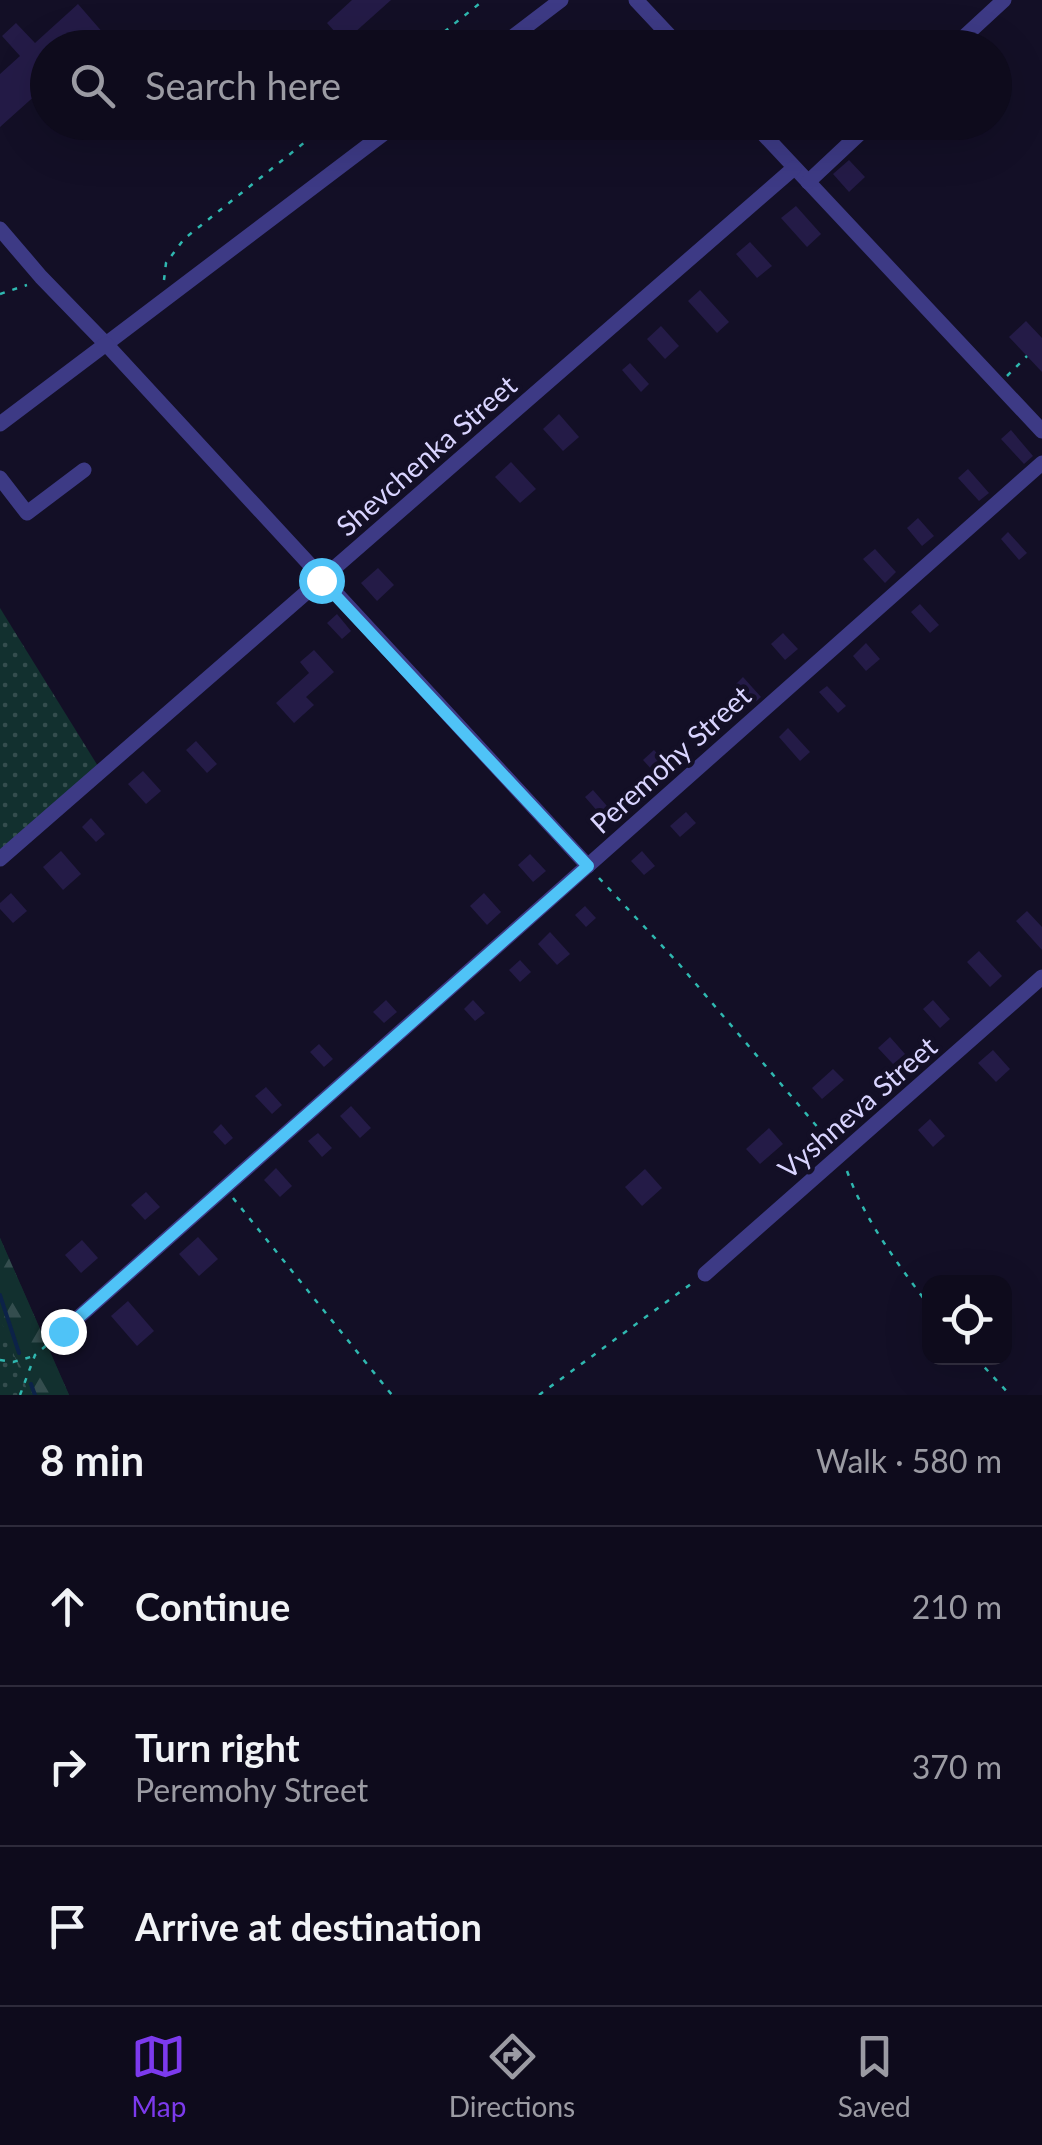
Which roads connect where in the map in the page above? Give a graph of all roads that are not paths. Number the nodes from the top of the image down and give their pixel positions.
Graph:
1 (561, 0) edge
2 (636, 0) edge
3 (1004, 0) edge
4 (522, 30) edge
5 (664, 30) edge
6 (972, 30) edge
7 (375, 140) edge
8 (768, 140) edge
9 (853, 140) edge
10 (794, 168) junction
11 (808, 182) junction
12 (0, 229) edge
13 (106, 344) junction
14 (0, 424) edge
15 (1042, 431) edge
16 (1042, 463) edge
17 (84, 470) dead end
18 (0, 478) edge
19 (321, 580) junction
20 (0, 859) edge
21 (588, 866) junction
22 (1042, 977) edge
23 (705, 1274) road end
24 (63, 1331) road end

1 - 4 street
2 - 5 street
3 - 6 street
7 - 13 street
8 - 10 street
9 - 11 street
10 - 11 street
10 - 19 street, Shevchenka Street
11 - 15 street
12 - 13 street
13 - 14 street
13 - 19 street
16 - 21 street, Peremohy Street
17 - 18 street
19 - 20 street, Shevchenka Street
19 - 21 street
21 - 24 street, Peremohy Street
22 - 23 street, Vyshneva Street

